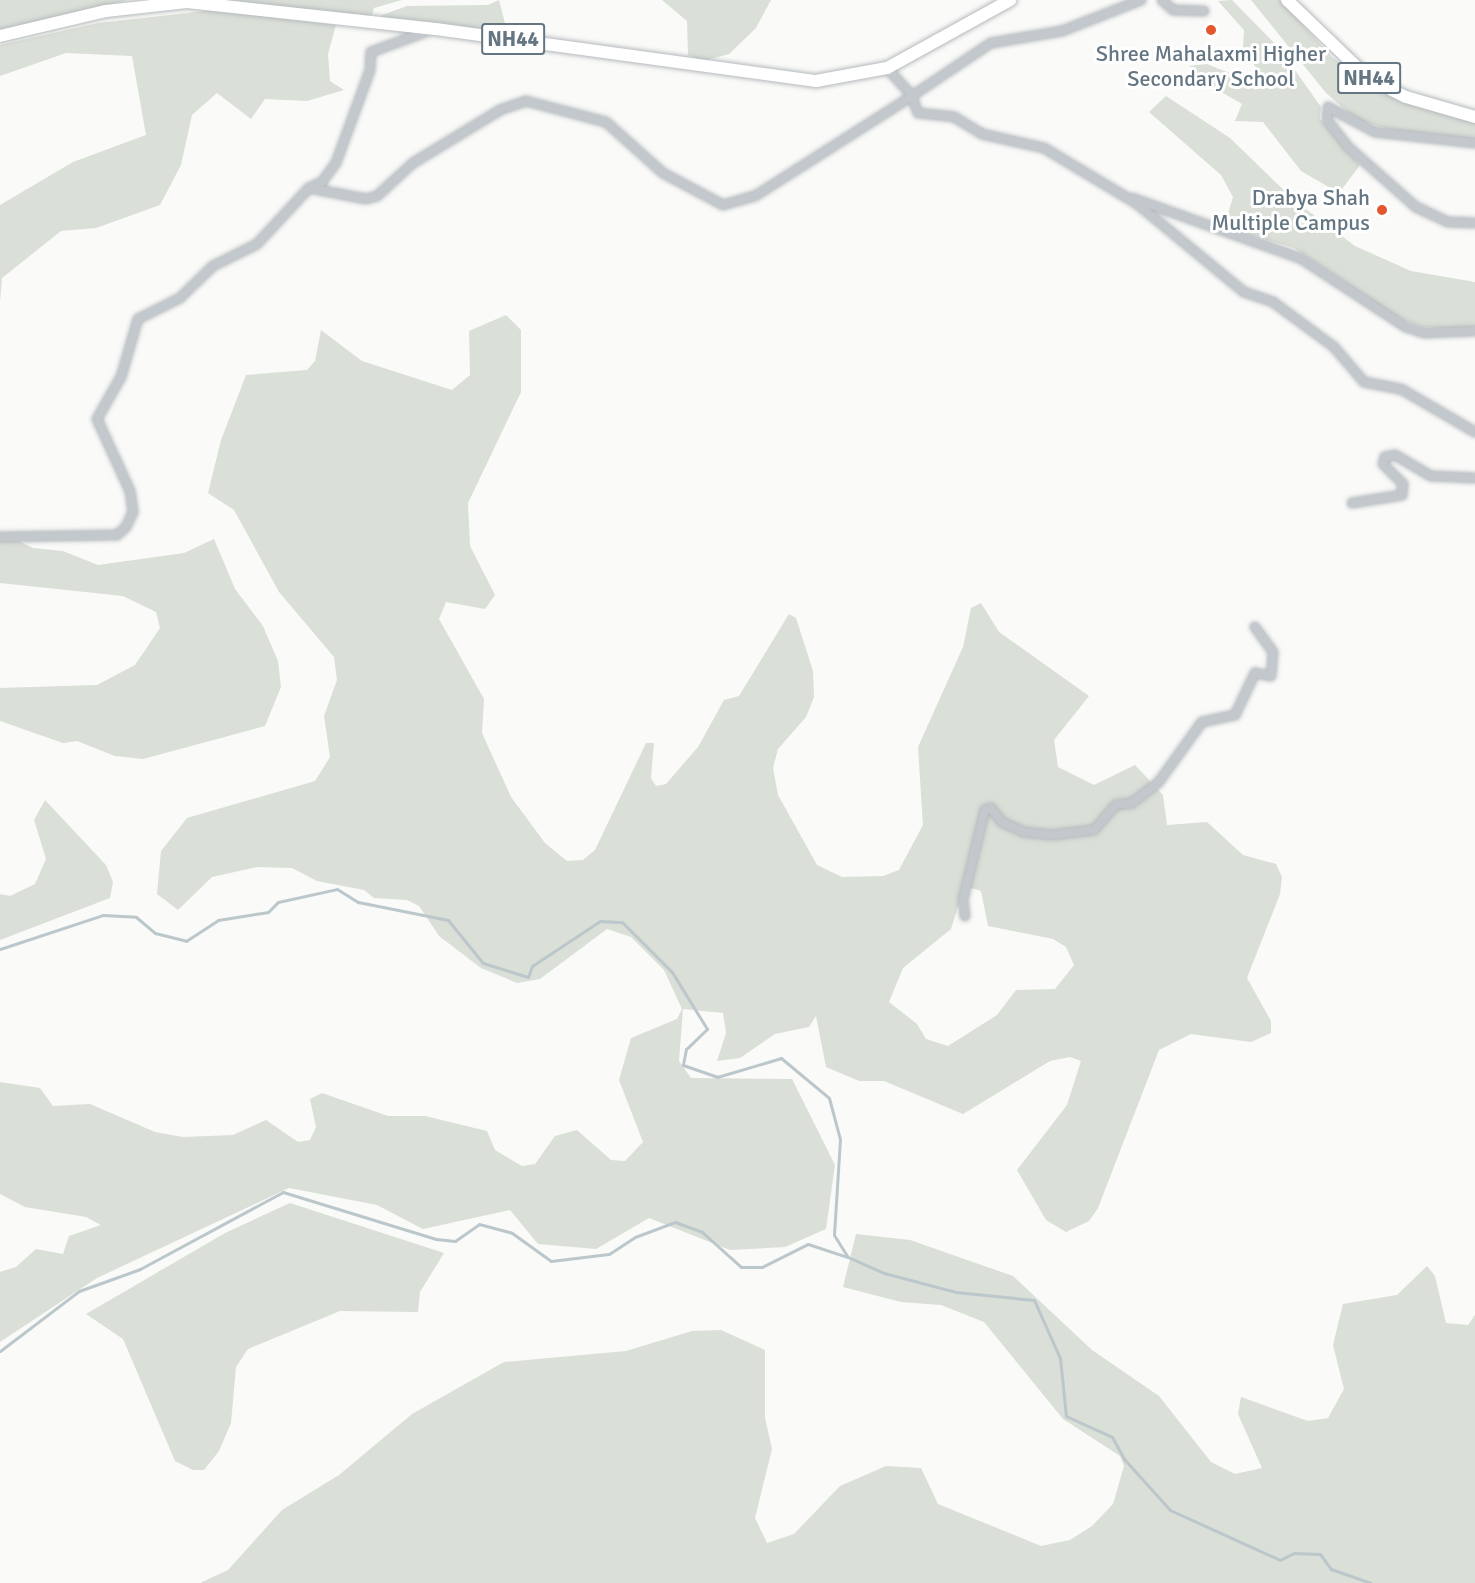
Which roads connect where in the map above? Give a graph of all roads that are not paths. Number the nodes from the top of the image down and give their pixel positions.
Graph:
1 (1010, 0) edge
2 (1141, 0) edge
3 (1162, 0) edge
4 (1287, 0) edge
5 (212, 2) edge
6 (1204, 11) dead end
7 (435, 29) junction
8 (0, 36) edge
9 (887, 68) junction
10 (912, 96) junction
11 (1475, 117) edge
12 (1475, 143) edge
13 (309, 188) junction
14 (1125, 196) junction
15 (1475, 223) edge
16 (1475, 331) edge
17 (1475, 432) edge
18 (1475, 478) edge
19 (1352, 503) dead end
20 (0, 537) edge
21 (1255, 627) dead end
22 (965, 916) dead end

1 - 9 main road, NH44
2 - 10 street
3 - 6 street
4 - 11 main road, NH44
5 - 7 main road, NH44
5 - 8 main road, NH44
7 - 9 main road, NH44
7 - 13 street
9 - 10 street
10 - 13 street
10 - 14 street
12 - 15 street
13 - 20 street
14 - 16 street
14 - 17 street
18 - 19 street
21 - 22 street

